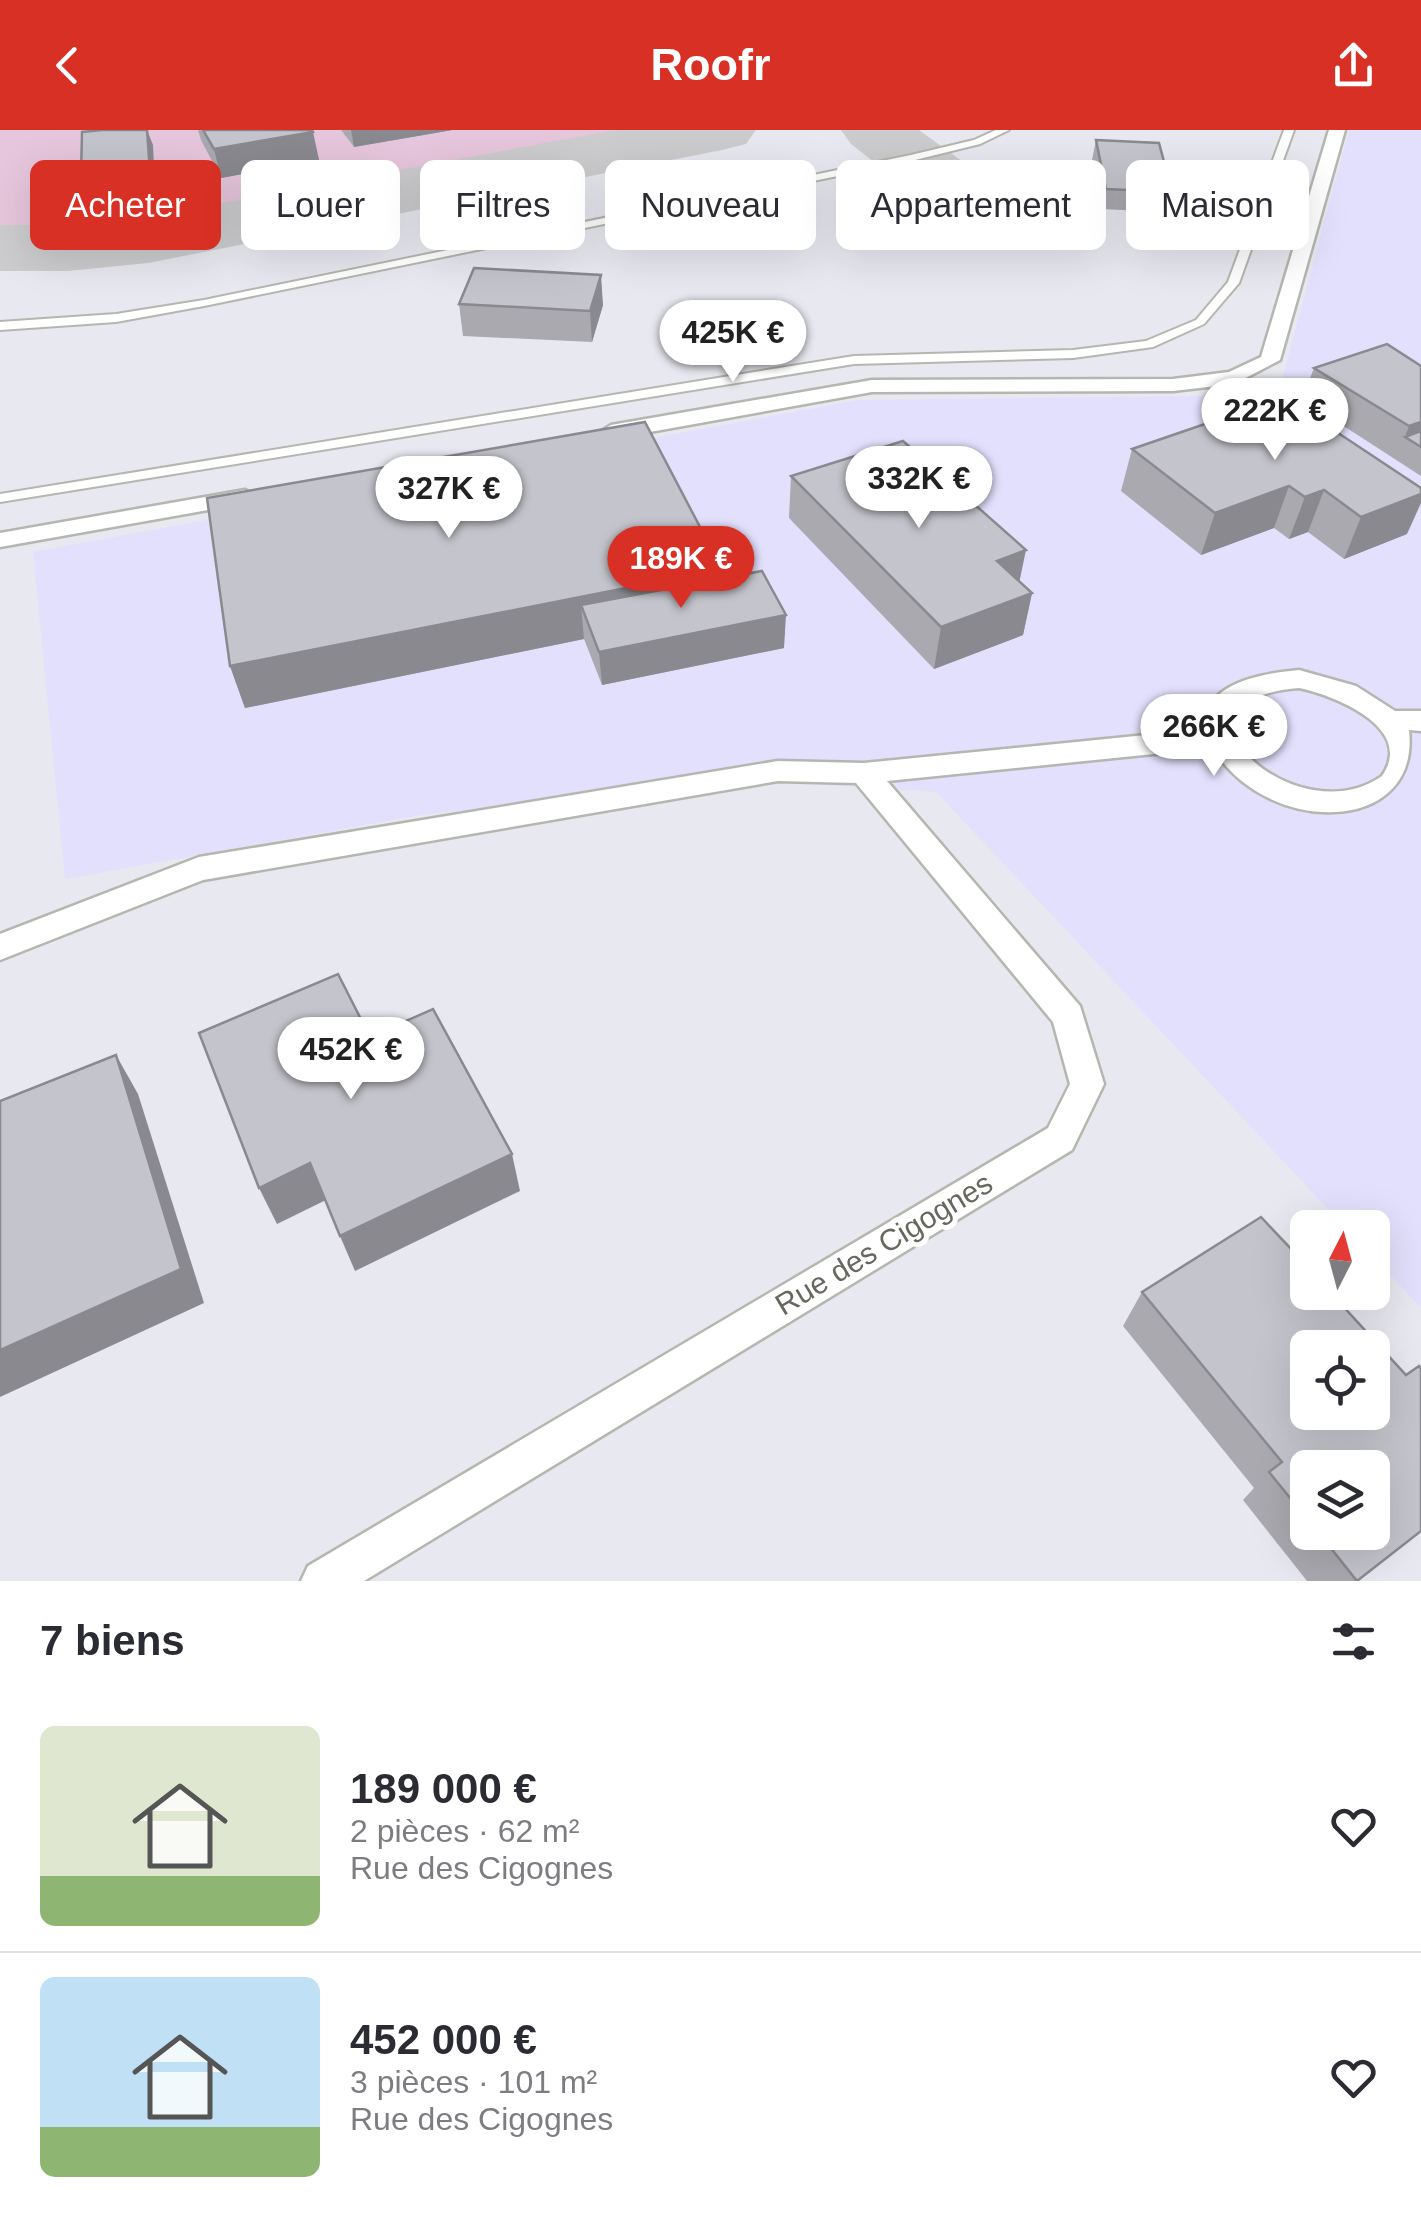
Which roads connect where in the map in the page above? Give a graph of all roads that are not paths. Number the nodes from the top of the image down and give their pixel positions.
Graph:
1 (1004, 130) edge
2 (1289, 130) edge
3 (1337, 130) edge
4 (0, 326) edge
5 (581, 438) edge
6 (271, 492) edge
7 (0, 498) edge
8 (0, 540) edge
9 (1388, 720) junction
10 (1421, 720) edge
11 (1222, 737) junction
12 (864, 772) junction
13 (0, 947) edge
14 (323, 1581) edge

1 - 4 lane
2 - 7 lane
3 - 5 street
6 - 8 street
9 - 10 street
9 - 11 street
9 - 11 street
11 - 12 street
12 - 13 street
12 - 14 street, Rue des Cigognes

